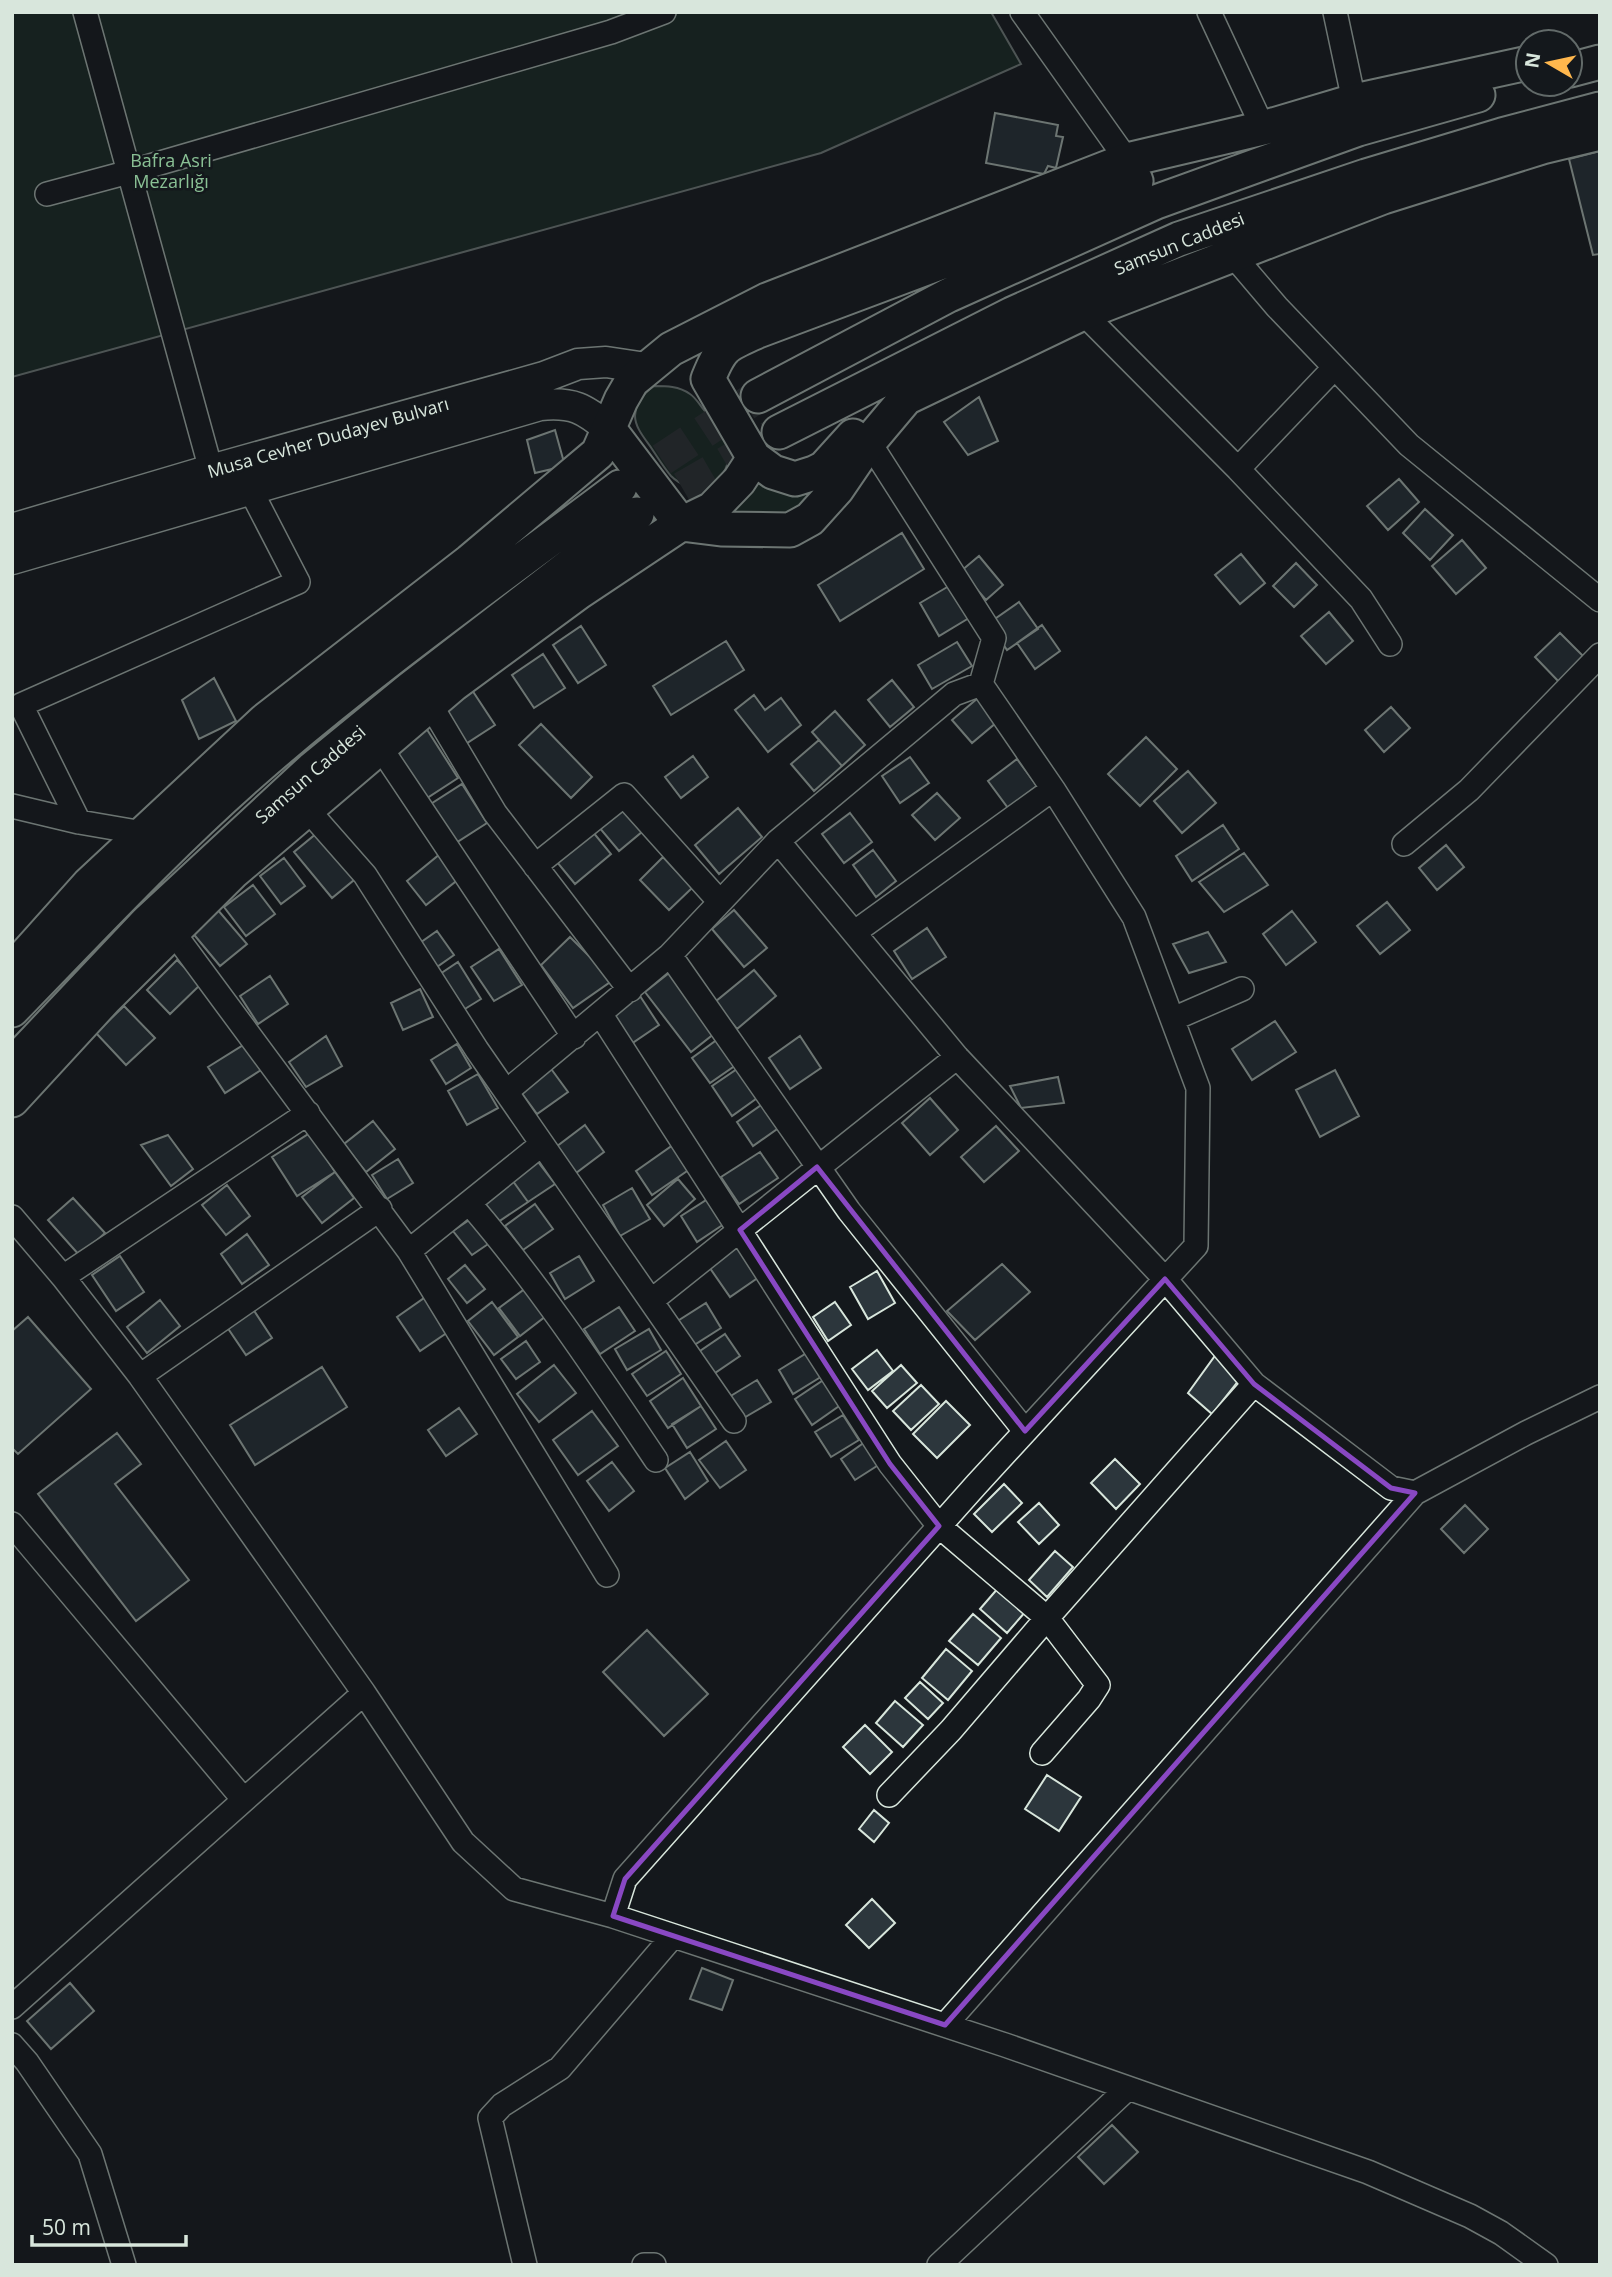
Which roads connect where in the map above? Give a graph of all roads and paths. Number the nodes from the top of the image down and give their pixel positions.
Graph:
1 (85, 12) edge
2 (664, 12) edge
3 (1022, 12) edge
4 (1209, 12) edge
5 (1335, 12) edge
6 (1514, 66) edge
7 (1514, 86) edge
8 (1354, 101) junction
9 (1600, 109) edge
10 (1263, 128) junction
11 (1600, 133) edge
12 (1128, 160) junction
13 (129, 172) junction
14 (47, 194) dead end
15 (1232, 254) junction
16 (1083, 313) junction
17 (646, 368) junction
18 (1334, 368) junction
19 (708, 379) junction
20 (758, 396) tunnel mouth
21 (609, 429) junction
22 (779, 432) tunnel mouth
23 (869, 442) junction
24 (754, 458) junction
25 (1238, 469) junction
26 (211, 470) junction
27 (251, 491) junction
28 (681, 524) junction
29 (12, 529) edge
30 (12, 559) edge
31 (1600, 600) edge
32 (1390, 644) dead end
33 (1600, 655) edge
34 (981, 684) junction
35 (430, 704) junction
36 (380, 747) junction
37 (1053, 789) junction
38 (12, 806) edge
39 (307, 809) junction
40 (79, 822) junction
41 (144, 833) junction
42 (778, 841) junction
43 (1404, 844) dead end
44 (535, 866) junction
45 (720, 902) junction
46 (173, 932) junction
47 (855, 932) junction
48 (670, 955) junction
49 (12, 970) edge
50 (1242, 989) dead end
51 (630, 990) junction
52 (12, 1010) edge
53 (601, 1014) junction
54 (1173, 1019) junction
55 (574, 1037) junction
56 (957, 1057) junction
57 (12, 1065) edge
58 (506, 1092) junction
59 (12, 1100) edge
60 (308, 1113) junction
61 (542, 1144) junction
62 (817, 1167) junction
63 (469, 1203) junction
64 (380, 1209) junction
65 (12, 1217) edge
66 (740, 1230) junction
67 (409, 1251) junction
68 (64, 1277) junction
69 (1165, 1279) junction
70 (651, 1301) junction
71 (140, 1376) junction
72 (1254, 1384) junction
73 (1600, 1397) edge
74 (734, 1421) dead end
75 (1025, 1431) junction
76 (656, 1460) dead end
77 (1415, 1493) junction
78 (12, 1524) edge
79 (939, 1526) junction
80 (607, 1575) dead end
81 (1047, 1618) junction
82 (364, 1693) junction
83 (1042, 1753) dead end
84 (889, 1795) dead end
85 (244, 1800) junction
86 (612, 1916) junction
87 (673, 1936) junction
88 (12, 2007) edge
89 (946, 2025) junction
90 (12, 2045) edge
91 (1127, 2089) junction
92 (124, 2265) edge
93 (525, 2265) edge
94 (644, 2265) edge
95 (654, 2265) edge
96 (939, 2265) edge
97 (1546, 2265) edge

1 - 13 street
2 - 13 street
3 - 12 street
4 - 10 street
5 - 8 street
6 - 8 highway
7 - 20 highway
8 - 10 highway
9 - 22 highway, Samsun Caddesi
10 - 12 highway
11 - 15 highway
12 - 17 highway
12 - 19 highway
13 - 14 street
13 - 26 street
15 - 16 highway
15 - 18 street
16 - 23 highway
16 - 25 street
17 - 19 highway
17 - 21 highway
17 - 26 main road, Musa Cevher Dudayev Bulvarı
18 - 25 street
18 - 31 street
19 - 24 highway
21 - 27 main road, Musa Cevher Dudayev Bulvarı
21 - 28 highway
21 - 41 highway
23 - 24 highway
23 - 28 highway
23 - 34 street
24 - 28 highway
25 - 32 street
26 - 29 main road, Musa Cevher Dudayev Bulvarı
27 - 30 main road, Musa Cevher Dudayev Bulvarı
27 - 40 street
28 - 35 highway
33 - 43 street
34 - 37 street
34 - 42 street
35 - 36 highway
35 - 44 street
36 - 39 highway
36 - 55 street
37 - 47 street
37 - 54 street
38 - 40 street
39 - 46 highway
39 - 58 street
40 - 41 street
41 - 49 highway
42 - 45 street
42 - 47 street
44 - 45 street
44 - 51 street
45 - 48 street
46 - 59 highway
46 - 60 street
47 - 56 street
48 - 51 street
48 - 62 street
50 - 54 street
51 - 53 street
52 - 57 highway, Samsun Caddesi
53 - 55 street
53 - 66 street
54 - 69 street
55 - 58 street
56 - 62 street
56 - 69 street
58 - 61 street
60 - 64 street
60 - 68 street
61 - 63 street
61 - 70 street
62 - 66 street
62 - 75 street
63 - 67 street
63 - 76 street
64 - 67 street
64 - 71 street
65 - 68 street
66 - 70 street
66 - 79 street
67 - 80 street
68 - 71 street
69 - 72 street
69 - 75 street
70 - 74 street
71 - 82 street
72 - 77 street
72 - 81 street
73 - 77 street
75 - 79 street
77 - 89 street
78 - 85 street
79 - 81 street
79 - 86 street
81 - 83 street
81 - 84 street
82 - 85 street
82 - 86 street
85 - 88 street
86 - 87 street
87 - 89 street
87 - 93 street
89 - 91 street
90 - 92 street
91 - 96 street
91 - 97 street
94 - 95 street

